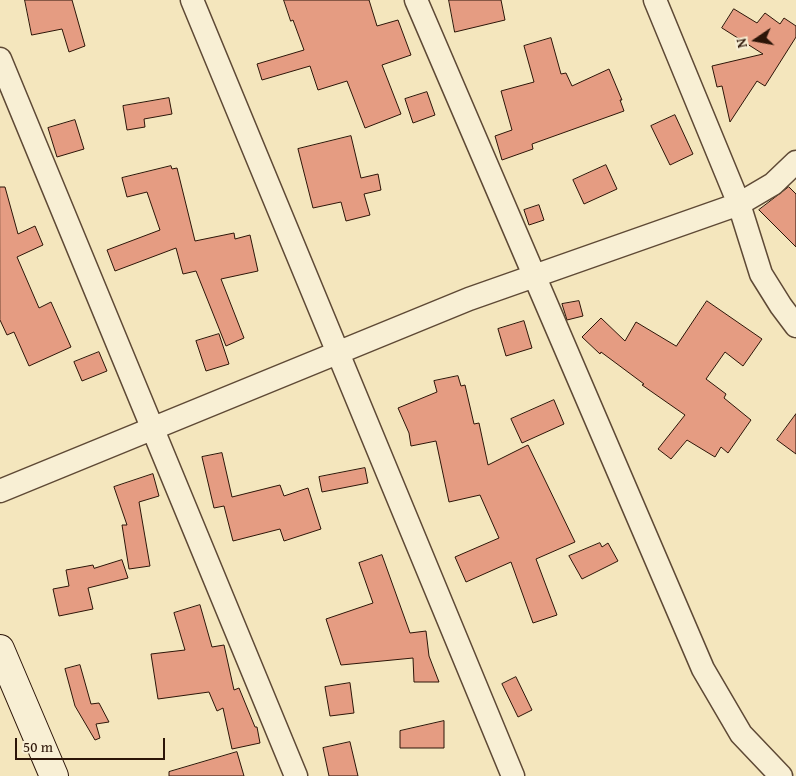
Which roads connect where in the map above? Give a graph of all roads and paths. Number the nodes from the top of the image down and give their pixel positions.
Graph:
1 (192, 0) edge
2 (416, 0) edge
3 (655, 0) edge
4 (0, 59) edge
5 (796, 162) edge
6 (739, 204) junction
7 (535, 275) junction
8 (796, 326) edge
9 (338, 354) junction
10 (154, 428) junction
11 (0, 491) edge
12 (0, 649) edge
13 (54, 776) edge
14 (296, 776) edge
15 (514, 776) edge
16 (782, 776) edge

1 - 9 street
2 - 7 street
3 - 6 street
4 - 10 street
5 - 6 street
6 - 7 street
6 - 8 street
7 - 9 street
7 - 16 street
9 - 10 street
9 - 15 street
10 - 11 street
10 - 14 street
12 - 13 street

